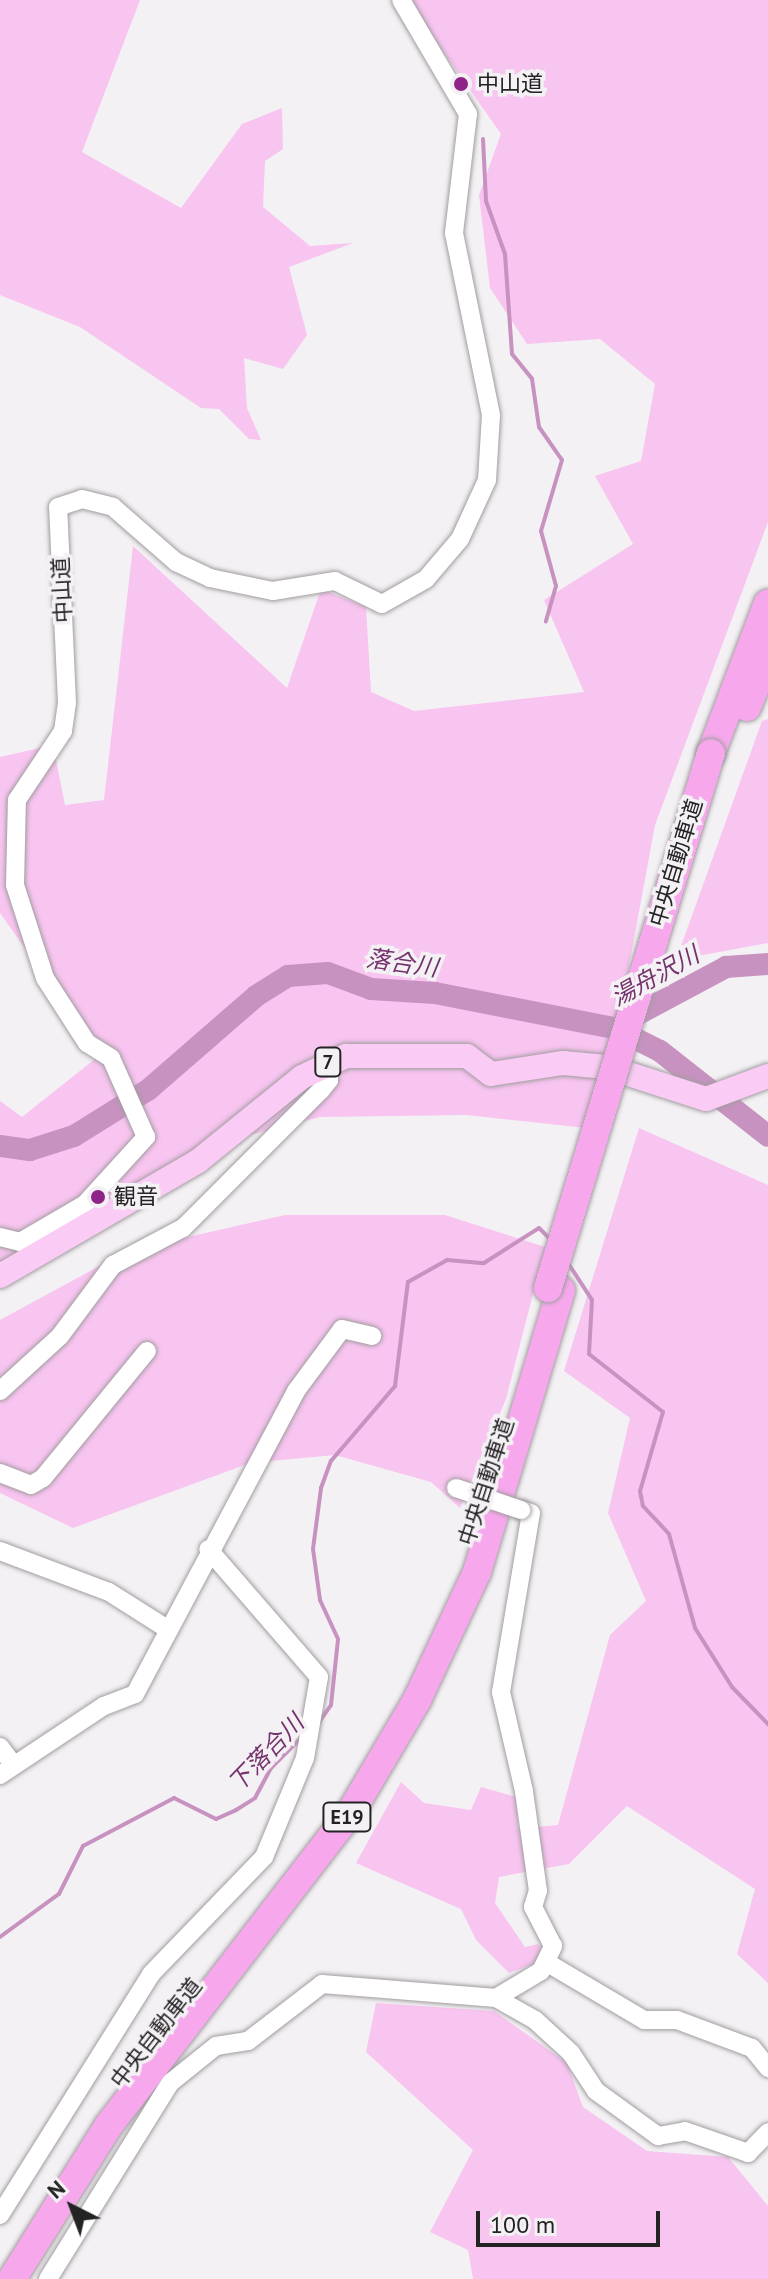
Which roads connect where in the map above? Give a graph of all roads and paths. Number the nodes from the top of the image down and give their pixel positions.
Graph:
1 (401, 0) edge
2 (768, 603) edge
3 (768, 656) edge
4 (719, 755) junction
5 (0, 860) edge
6 (15, 885) junction
7 (326, 1063) junction
8 (768, 1076) edge
9 (0, 1237) edge
10 (0, 1276) edge
11 (555, 1289) junction
12 (372, 1336) dead end
13 (147, 1351) dead end
14 (0, 1391) edge
15 (0, 1473) edge
16 (456, 1488) dead end
17 (208, 1549) junction
18 (0, 1551) edge
19 (166, 1628) junction
20 (0, 1747) edge
21 (7, 1769) edge
22 (546, 1962) junction
23 (496, 1998) junction
24 (768, 2068) edge
25 (768, 2132) edge
26 (0, 2215) edge
27 (0, 2260) edge
28 (12, 2279) edge
29 (48, 2279) edge

1 - 6 street, 中山道
2 - 4 highway, 中央自動車道 / E19
3 - 4 highway, 中央自動車道 / E19
4 - 11 highway, 中央自動車道 / E19, bridge
5 - 6 street
6 - 9 street, 中山道
7 - 8 main road, 7
7 - 10 main road, 7
7 - 14 street
11 - 27 highway, 中央自動車道 / E19
11 - 28 highway, 中央自動車道 / E19
12 - 17 street
13 - 15 street
16 - 22 street, bridge
17 - 19 street
17 - 26 street
18 - 19 street
19 - 21 street
20 - 21 street
22 - 23 street
22 - 24 street
23 - 25 street
23 - 29 street

